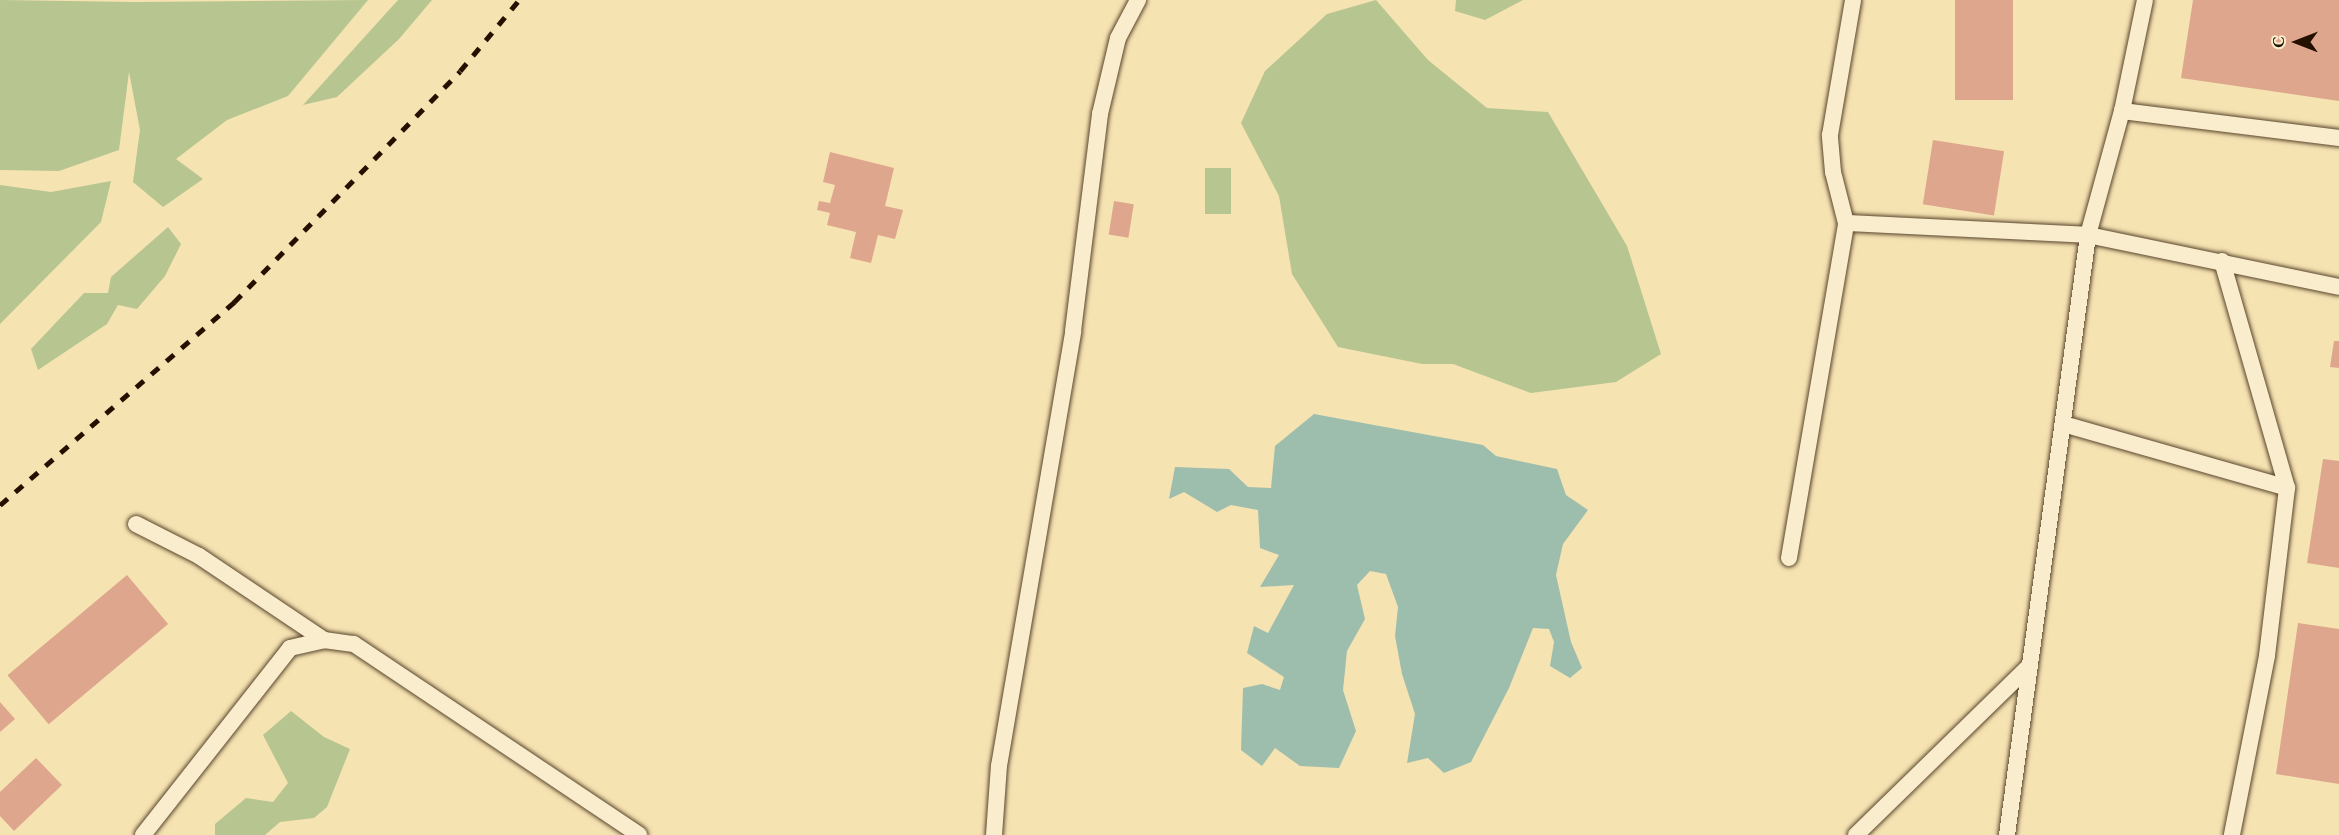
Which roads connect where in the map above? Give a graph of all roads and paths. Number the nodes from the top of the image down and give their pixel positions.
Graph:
1 (1138, 0) edge
2 (1853, 0) edge
3 (2145, 0) edge
4 (2122, 111) junction
5 (2339, 138) edge
6 (1846, 223) junction
7 (2088, 235) junction
8 (2222, 261) junction
9 (2339, 287) edge
10 (2063, 424) junction
11 (2287, 488) junction
12 (136, 524) dead end
13 (1789, 558) dead end
14 (324, 640) junction
15 (2030, 666) junction
16 (143, 835) edge
17 (639, 835) edge
18 (994, 835) edge
19 (1856, 835) edge
20 (2007, 835) edge
21 (2232, 835) edge

1 - 18 lane
2 - 6 lane
3 - 4 lane
4 - 5 lane
4 - 7 lane
6 - 7 lane
6 - 13 lane
7 - 8 lane
7 - 10 lane
8 - 9 lane
8 - 11 lane
10 - 11 lane
10 - 15 lane
11 - 21 lane
12 - 14 lane
14 - 16 lane
14 - 17 lane
15 - 19 lane
15 - 20 lane

